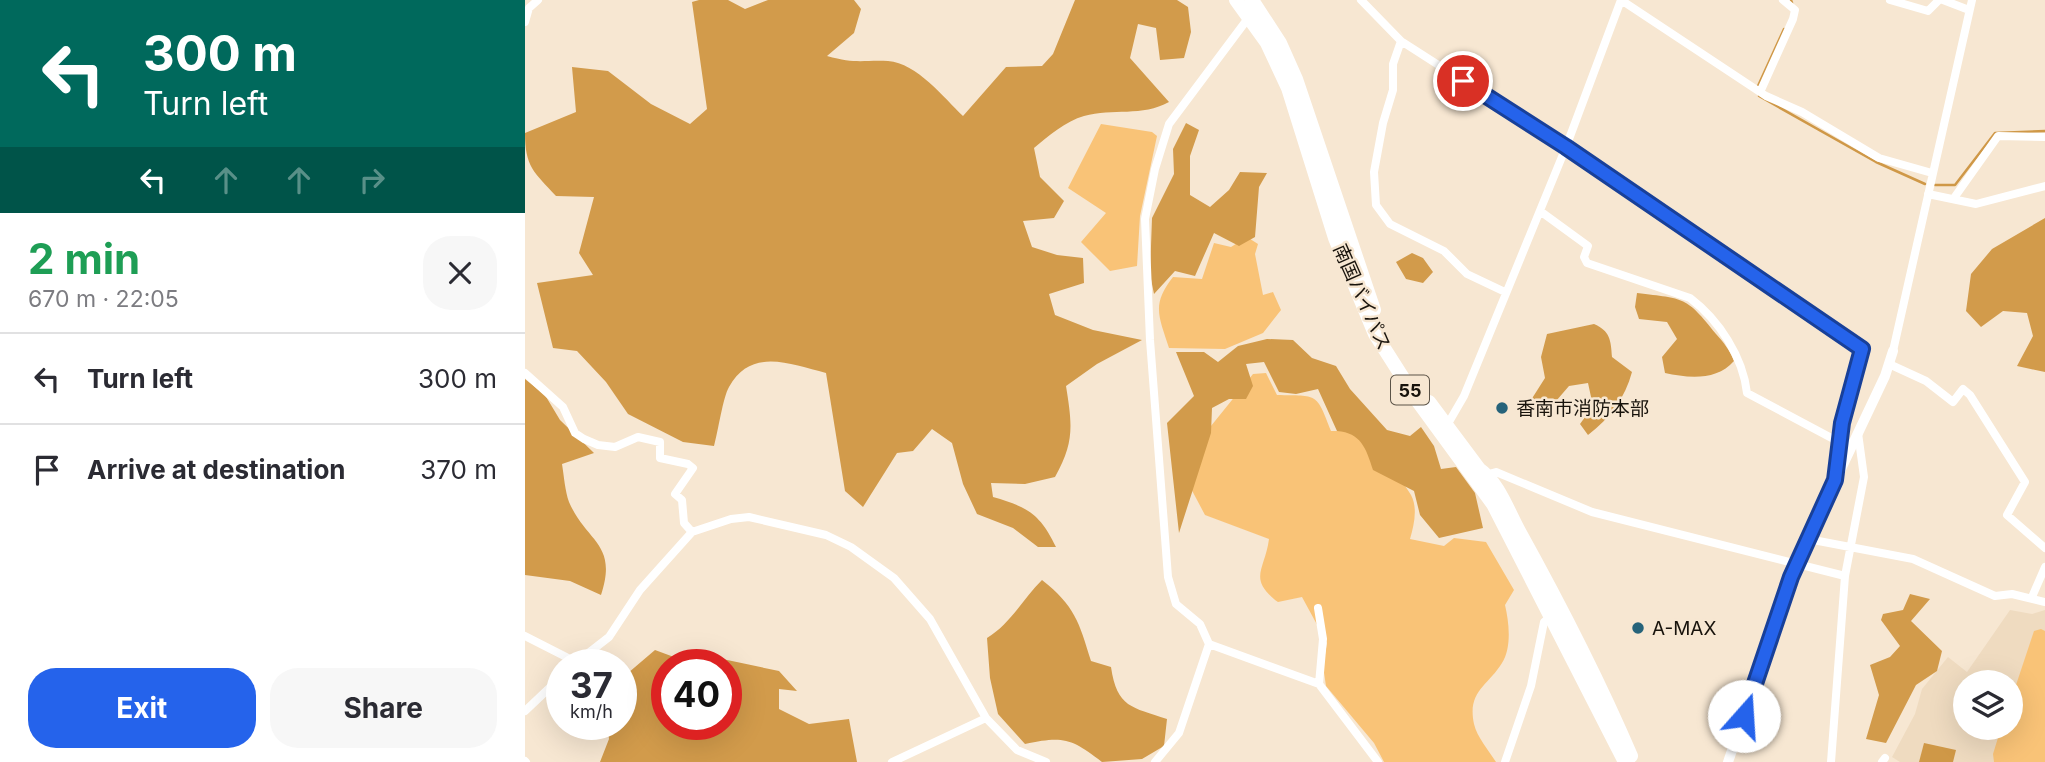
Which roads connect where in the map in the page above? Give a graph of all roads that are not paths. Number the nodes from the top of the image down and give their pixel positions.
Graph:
1 (538, 0) edge
2 (1236, 0) edge
3 (1252, 0) edge
4 (1361, 0) edge
5 (1621, 0) edge
6 (1783, 0) edge
7 (1798, 0) edge
8 (1890, 0) edge
9 (1941, 0) edge
10 (1972, 0) edge
11 (1794, 9) junction
12 (1969, 10) junction
13 (1249, 17) junction
14 (525, 22) edge
15 (1401, 41) junction
16 (1758, 88) junction
17 (2045, 136) edge
18 (1566, 147) junction
19 (1932, 173) junction
20 (2045, 186) edge
21 (1928, 194) junction
22 (1954, 198) junction
23 (1540, 211) junction
24 (1505, 292) junction
25 (1893, 351) joint
26 (1889, 364) junction
27 (525, 373) edge
28 (1445, 428) junction
29 (1858, 433) junction
30 (1839, 442) junction
31 (1482, 477) junction
32 (1835, 480) junction
33 (692, 532) junction
34 (1808, 539) junction
35 (1850, 547) junction
36 (2045, 548) edge
37 (1796, 564) junction
38 (2045, 567) edge
39 (1845, 576) junction
40 (2032, 597) junction
41 (2045, 602) edge
42 (1318, 608) dead end
43 (1557, 614) junction
44 (525, 636) edge
45 (1209, 644) junction
46 (548, 649) edge
47 (593, 649) edge
48 (1318, 684) junction
49 (546, 691) edge
50 (525, 711) edge
51 (986, 718) junction
52 (892, 762) edge
53 (1046, 762) edge
54 (1155, 762) edge
55 (1378, 762) edge
56 (1505, 762) edge
57 (1625, 762) edge
58 (1634, 762) edge
59 (1728, 762) edge
60 (1831, 762) edge

1 - 14 street
2 - 13 highway, 南国バイパス / 55
3 - 28 highway, 南国バイパス / 55
4 - 15 street
5 - 16 street
5 - 18 street
6 - 11 street
7 - 11 street
8 - 9 street
9 - 12 street
10 - 12 street
11 - 16 street
12 - 19 street
13 - 28 highway, 南国バイパス / 55
13 - 45 street
15 - 18 street
15 - 24 street
16 - 19 street
17 - 22 street
18 - 23 street
18 - 30 street
19 - 21 street
20 - 22 street
21 - 22 street
21 - 25 street
23 - 24 street
23 - 30 street
24 - 28 street
25 - 26 street
26 - 29 street
26 - 36 street
27 - 33 street
28 - 31 highway, 南国バイパス / 55
29 - 32 street
29 - 35 street
30 - 32 street
31 - 37 street
31 - 43 highway, 南国バイパス / 55
32 - 34 street
33 - 47 street
33 - 51 street
34 - 35 street
34 - 37 street
35 - 39 street
35 - 40 street
37 - 39 street
37 - 59 street
38 - 40 street
39 - 60 street
40 - 41 street
42 - 48 street
43 - 56 street
43 - 57 highway, 南国バイパス / 55
43 - 58 highway, 南国バイパス / 55
44 - 46 street
45 - 48 street
45 - 54 street
48 - 55 street
49 - 50 street
51 - 52 street
51 - 53 street

